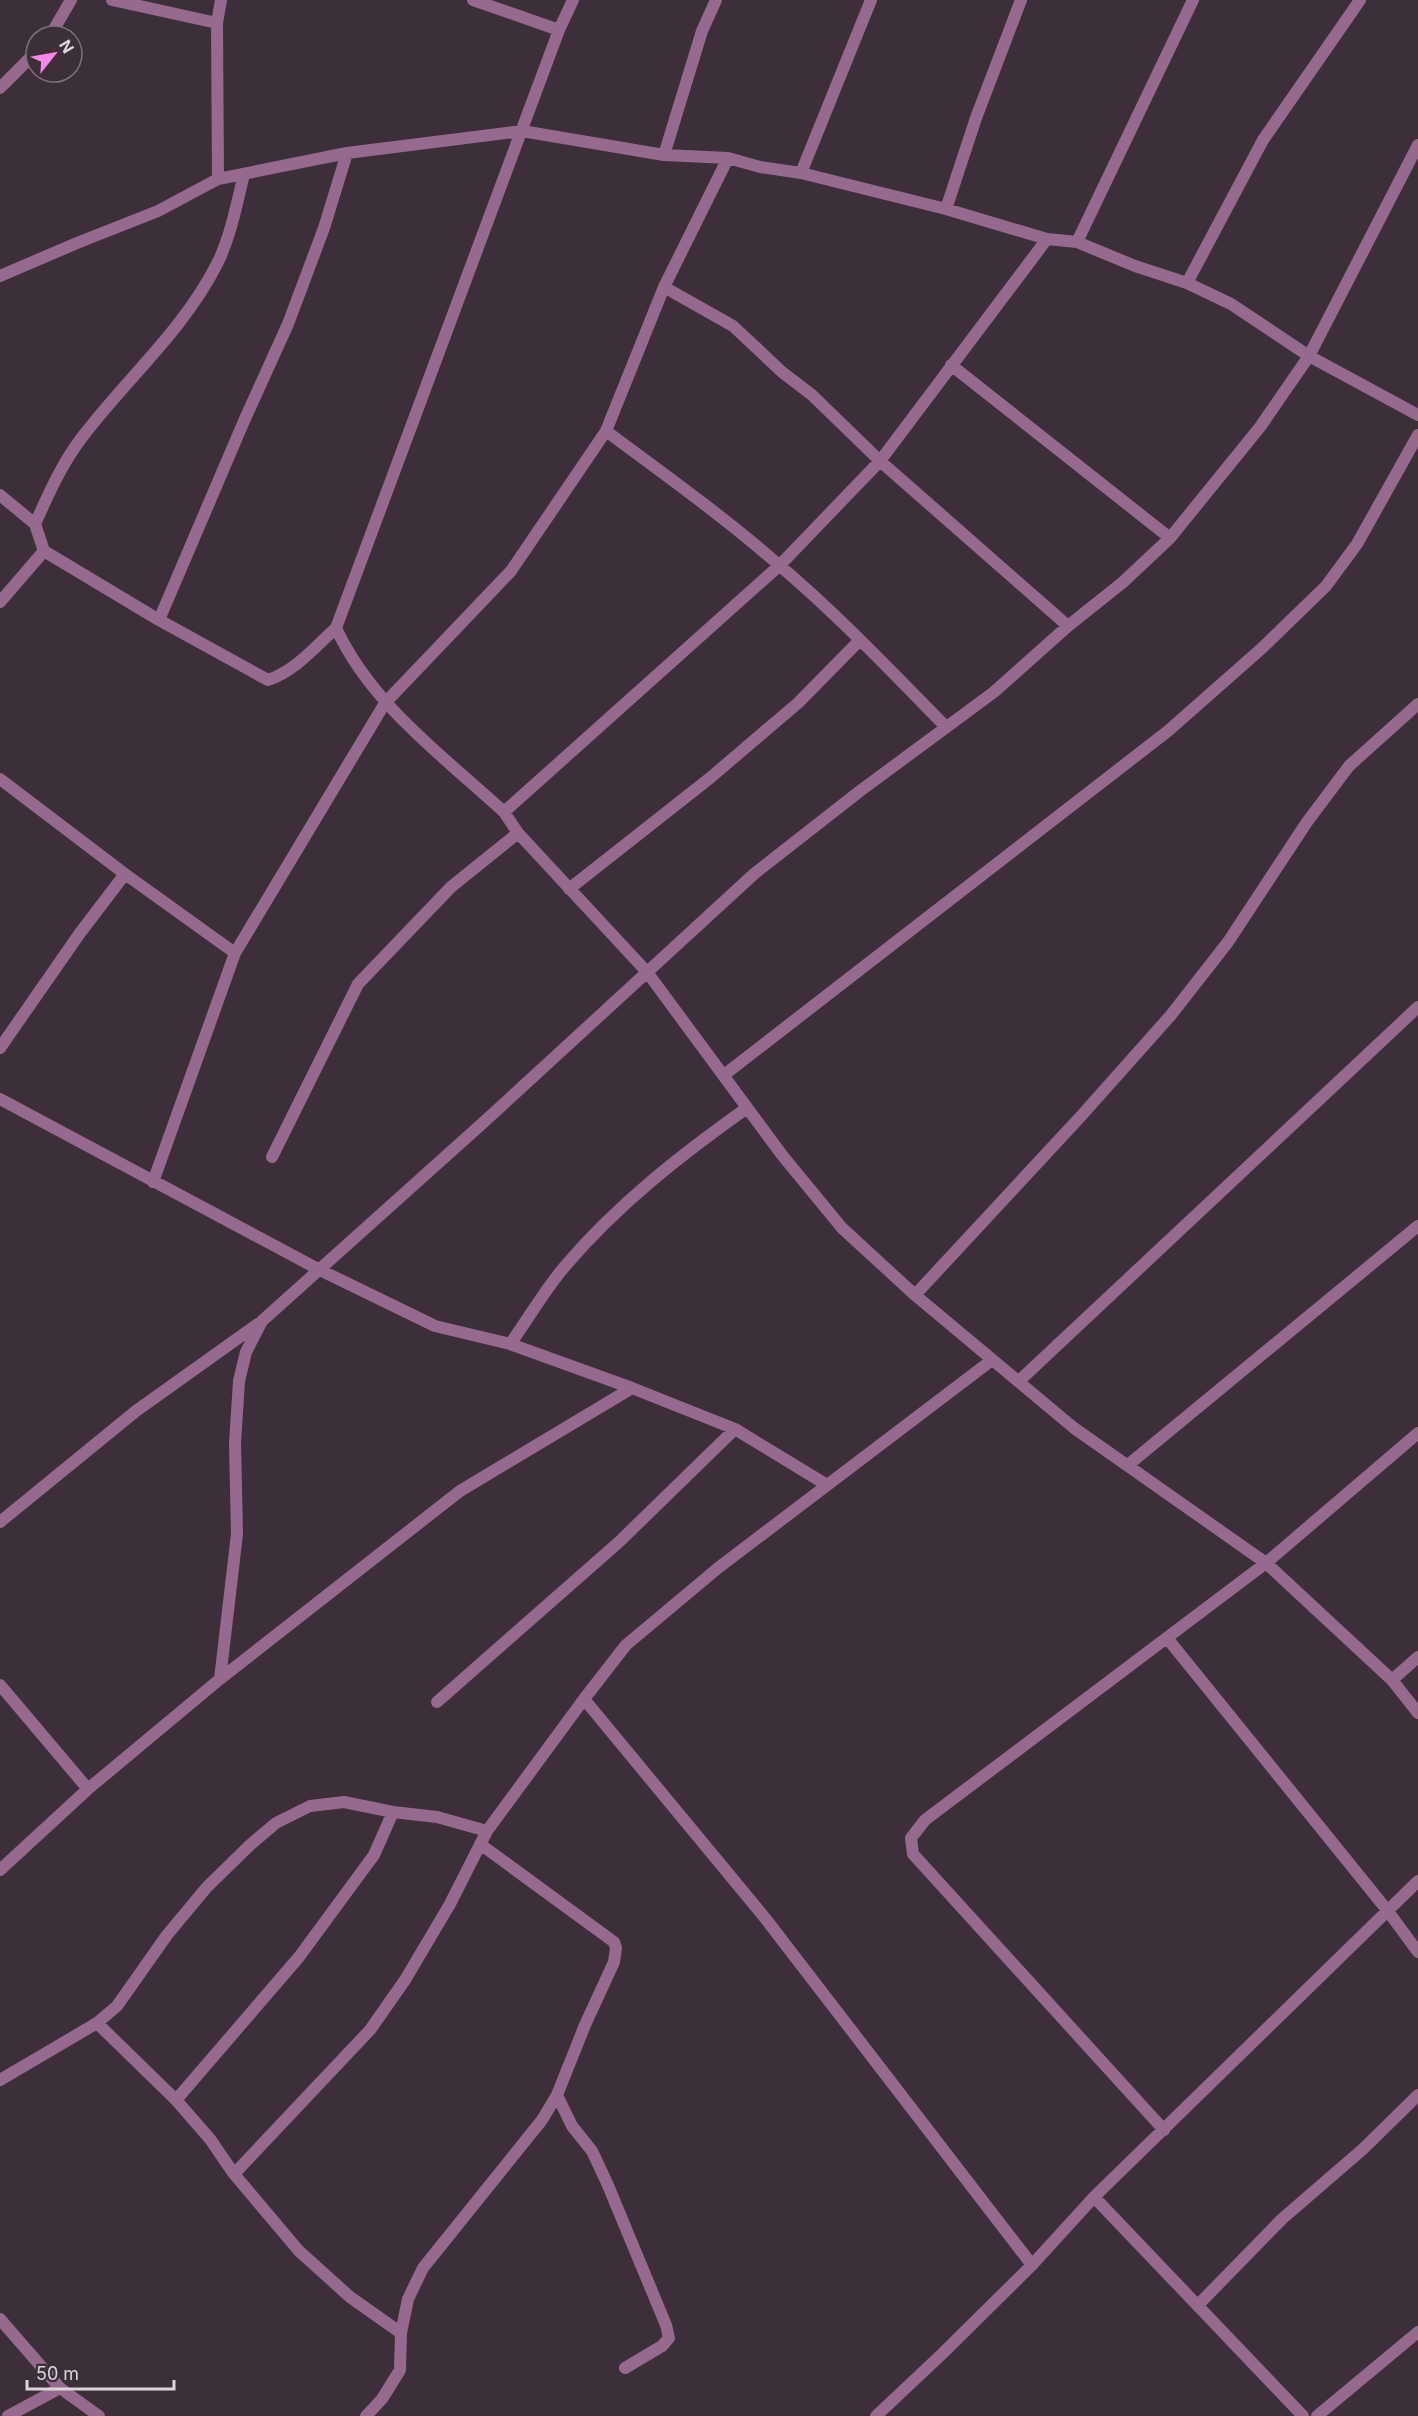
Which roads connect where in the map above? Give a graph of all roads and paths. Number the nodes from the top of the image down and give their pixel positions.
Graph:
1 (71, 0) edge
2 (111, 0) edge
3 (221, 0) edge
4 (473, 0) edge
5 (573, 0) edge
6 (716, 0) edge
7 (871, 0) edge
8 (1021, 0) edge
9 (1193, 0) edge
10 (1360, 0) edge
11 (217, 23) junction
12 (57, 24) edge
13 (559, 30) junction
14 (24, 64) edge
15 (0, 88) edge
16 (522, 130) junction
17 (1418, 145) edge
18 (348, 153) junction
19 (664, 155) junction
20 (728, 158) junction
21 (801, 173) junction
22 (244, 174) junction
23 (218, 179) junction
24 (946, 209) junction
25 (1047, 239) junction
26 (1077, 242) junction
27 (0, 276) edge
28 (1187, 283) junction
29 (664, 287) junction
30 (1309, 356) junction
31 (951, 365) junction
32 (1418, 415) edge
33 (606, 431) junction
34 (1418, 435) edge
35 (880, 461) junction
36 (0, 495) edge
37 (35, 524) junction
38 (1170, 538) junction
39 (44, 552) junction
40 (780, 565) junction
41 (0, 602) edge
42 (159, 620) junction
43 (1068, 626) junction
44 (336, 628) junction
45 (860, 640) junction
46 (386, 703) junction
47 (1418, 704) edge
48 (946, 727) junction
49 (0, 779) edge
50 (504, 812) junction
51 (518, 833) junction
52 (125, 874) junction
53 (569, 889) junction
54 (235, 953) junction
55 (646, 972) junction
56 (1418, 1007) edge
57 (0, 1048) edge
58 (724, 1075) junction
59 (0, 1099) edge
60 (747, 1108) junction
61 (272, 1157) dead end
62 (153, 1182) junction
63 (1418, 1226) edge
64 (318, 1269) junction
65 (915, 1295) junction
66 (262, 1321) junction
67 (510, 1344) junction
68 (992, 1360) junction
69 (1019, 1381) junction
70 (632, 1388) junction
71 (735, 1429) junction
72 (1418, 1433) edge
73 (1128, 1465) junction
74 (826, 1485) junction
75 (0, 1522) edge
76 (1266, 1563) junction
77 (1167, 1638) junction
78 (1418, 1657) edge
79 (220, 1679) junction
80 (1392, 1680) junction
81 (0, 1685) edge
82 (584, 1699) junction
83 (437, 1702) dead end
84 (1418, 1713) edge
85 (88, 1789) junction
86 (393, 1812) junction
87 (487, 1831) junction
88 (480, 1844) junction
89 (0, 1870) edge
90 (1418, 1881) edge
91 (1388, 1910) junction
92 (1418, 1952) edge
93 (97, 2023) junction
94 (0, 2080) edge
95 (556, 2096) junction
96 (1418, 2096) edge
97 (176, 2100) junction
98 (1164, 2130) junction
99 (234, 2174) junction
100 (1094, 2197) junction
101 (1032, 2265) junction
102 (1198, 2305) junction
103 (0, 2319) edge
104 (1418, 2332) edge
105 (401, 2333) junction
106 (625, 2367) dead end
107 (60, 2388) junction
108 (1324, 2414) edge
109 (8, 2416) edge
110 (99, 2416) edge
111 (366, 2416) edge
112 (876, 2416) edge
113 (1302, 2416) edge

1 - 12 street
2 - 11 street
3 - 11 street
4 - 13 street
5 - 13 street
6 - 19 street
7 - 21 street
8 - 24 street
9 - 26 street
10 - 28 street
11 - 23 street
13 - 16 street
14 - 15 street
16 - 18 street
16 - 19 street
16 - 44 street
17 - 30 street
18 - 22 street
18 - 42 street
19 - 20 street
20 - 21 street
20 - 29 street
21 - 24 street
22 - 23 street
22 - 37 street
23 - 27 street
24 - 25 street
25 - 26 street
25 - 31 street
26 - 28 street
28 - 30 street
29 - 33 street
29 - 35 street
30 - 32 street
30 - 38 street
31 - 35 street
31 - 38 street
33 - 40 street
33 - 46 street
34 - 58 street
35 - 40 street
35 - 43 street
36 - 37 street
37 - 39 street
38 - 43 street
39 - 41 street
39 - 42 street
40 - 45 street
40 - 50 street
42 - 44 street
43 - 48 street
44 - 46 street
45 - 48 street
45 - 53 street
46 - 50 street
46 - 54 street
47 - 65 street
48 - 55 street
49 - 52 street
50 - 51 street
51 - 53 street
51 - 61 street
52 - 54 street
52 - 57 street
53 - 55 street
54 - 62 street
55 - 58 street
55 - 64 street
56 - 69 street
58 - 60 street
59 - 62 street
60 - 65 street
60 - 67 street
62 - 64 street
63 - 73 street
64 - 66 street
64 - 67 street
65 - 68 street
66 - 75 street
66 - 79 street
67 - 70 street
68 - 69 street
68 - 74 street
69 - 73 street
70 - 71 street
70 - 79 street
71 - 74 street
71 - 83 street
72 - 76 street
73 - 76 street
74 - 82 street
76 - 77 street
76 - 80 street
77 - 91 street
77 - 98 street
78 - 80 street
79 - 85 street
80 - 84 street
81 - 85 street
82 - 87 street
82 - 101 street
85 - 89 street
86 - 87 street
86 - 93 street
86 - 97 street
87 - 88 street
88 - 95 street
88 - 99 street
90 - 91 street
91 - 92 street
91 - 98 street
93 - 94 street
93 - 97 street
95 - 105 street
95 - 106 street
96 - 102 street
97 - 99 street
98 - 100 street
99 - 105 street
100 - 101 street
100 - 102 street
101 - 112 street
102 - 113 street
103 - 107 street
104 - 108 street
105 - 111 street
107 - 109 street
107 - 110 street

